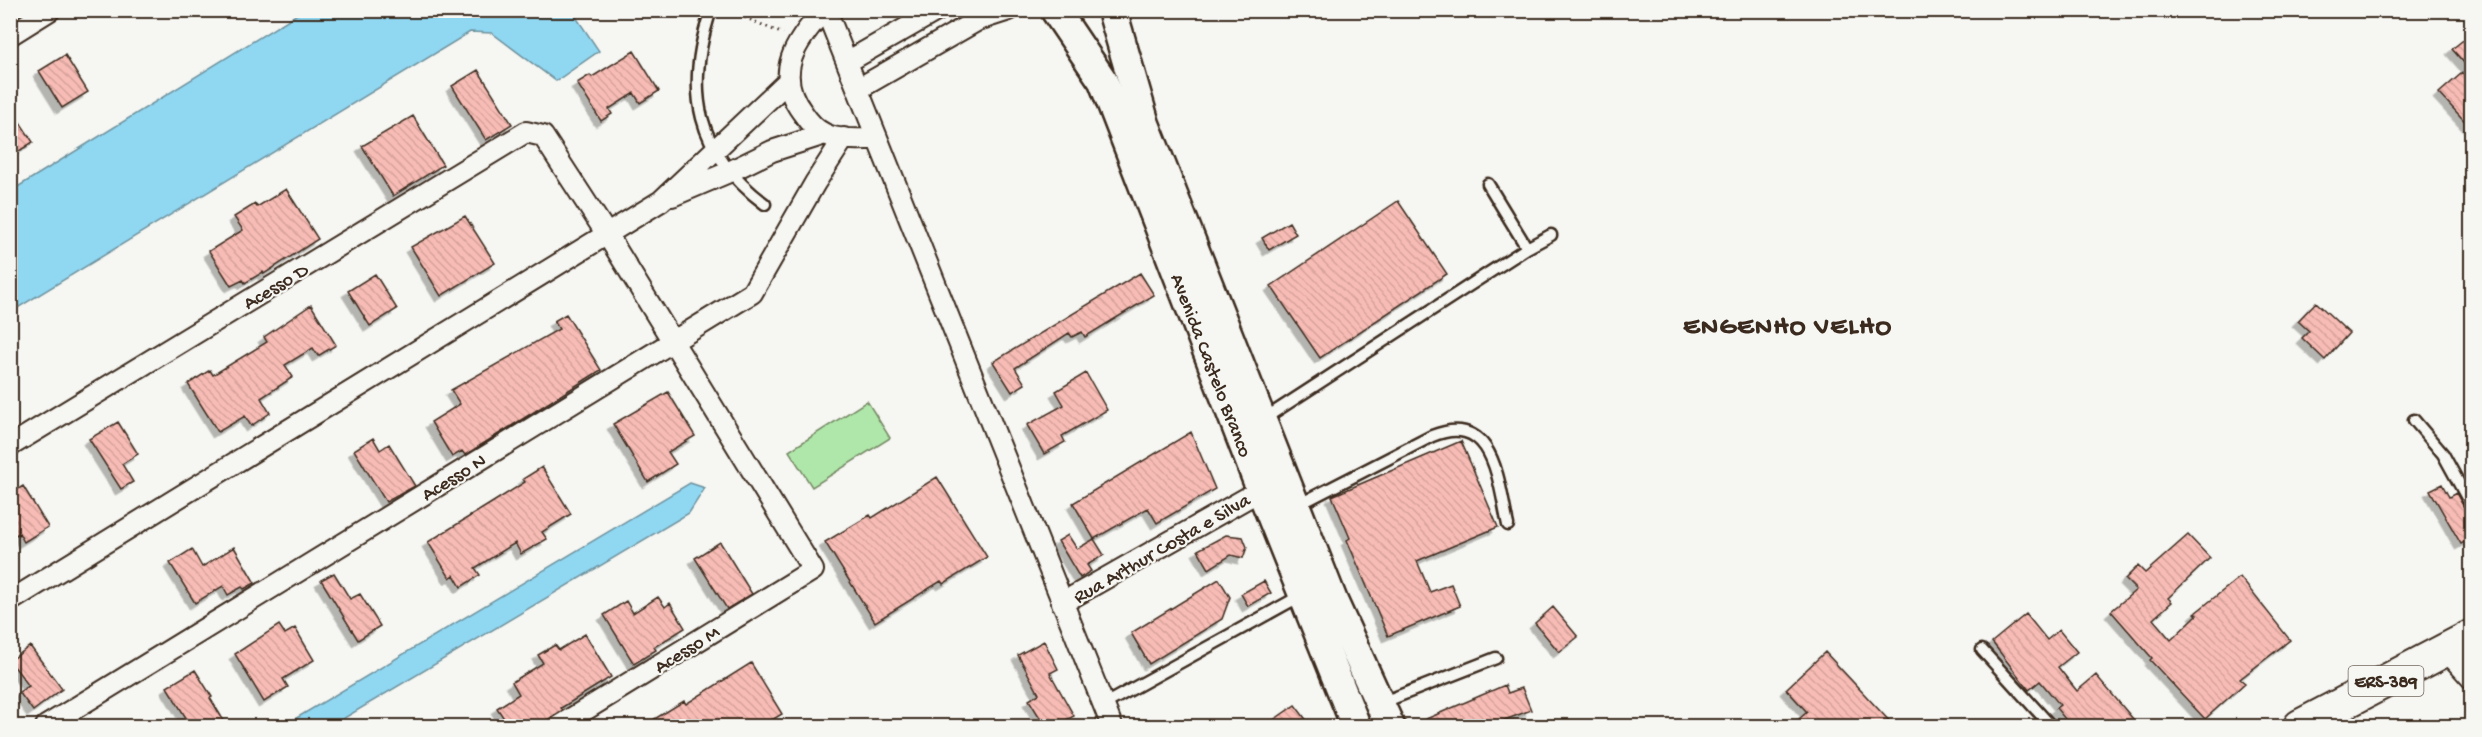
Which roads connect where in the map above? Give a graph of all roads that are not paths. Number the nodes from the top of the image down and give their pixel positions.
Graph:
1 (50, 10) edge
2 (711, 10) edge
3 (825, 10) edge
4 (938, 10) edge
5 (1009, 10) edge
6 (1055, 10) edge
7 (1112, 10) edge
8 (976, 15) edge
9 (10, 35) edge
10 (848, 62) junction
11 (788, 81) junction
12 (858, 89) junction
13 (835, 136) junction
14 (876, 139) junction
15 (714, 151) junction
16 (729, 172) junction
17 (1488, 184) dead end
18 (661, 201) junction
19 (765, 204) dead end
20 (1551, 235) dead end
21 (608, 236) junction
22 (1527, 248) junction
23 (673, 341) junction
24 (2414, 420) dead end
25 (1262, 421) junction
26 (10, 446) edge
27 (1261, 490) junction
28 (1296, 507) junction
29 (2472, 507) edge
30 (1508, 525) dead end
31 (1303, 595) junction
32 (10, 601) edge
33 (1062, 603) junction
34 (2458, 643) edge
35 (1982, 650) dead end
36 (1496, 658) dead end
37 (2472, 679) edge
38 (1103, 705) junction
39 (1385, 715) edge
40 (46, 726) edge
41 (559, 726) edge
42 (1112, 726) edge
43 (1356, 726) edge
44 (2051, 726) edge
45 (2300, 726) edge

1 - 9 street
2 - 15 lane
3 - 10 street
3 - 11 street
4 - 10 street
5 - 8 street
6 - 27 main road, Avenida Castelo Branco
7 - 25 main road, Avenida Castelo Branco
8 - 12 street
10 - 12 street
11 - 13 street
11 - 15 street
12 - 14 street
13 - 14 street
13 - 16 street
13 - 23 street, Acesso N
14 - 33 street
15 - 16 lane
15 - 18 street
16 - 18 street
16 - 19 lane
17 - 22 lane
18 - 21 street
20 - 22 lane
21 - 23 street
21 - 26 street, Acesso D
21 - 32 street
22 - 25 lane
23 - 40 street, Acesso N
23 - 41 street, Acesso M
24 - 29 lane
25 - 28 main road, Avenida Castelo Branco
27 - 31 main road, Avenida Castelo Branco
27 - 33 street, Rua Arthur Costa e Silva
28 - 30 lane
28 - 39 main road, Avenida Castelo Branco
31 - 38 lane
31 - 43 main road, Avenida Castelo Branco
33 - 38 street
34 - 37 street
34 - 45 main road, ERS-389
35 - 44 lane
36 - 39 lane
38 - 42 street

